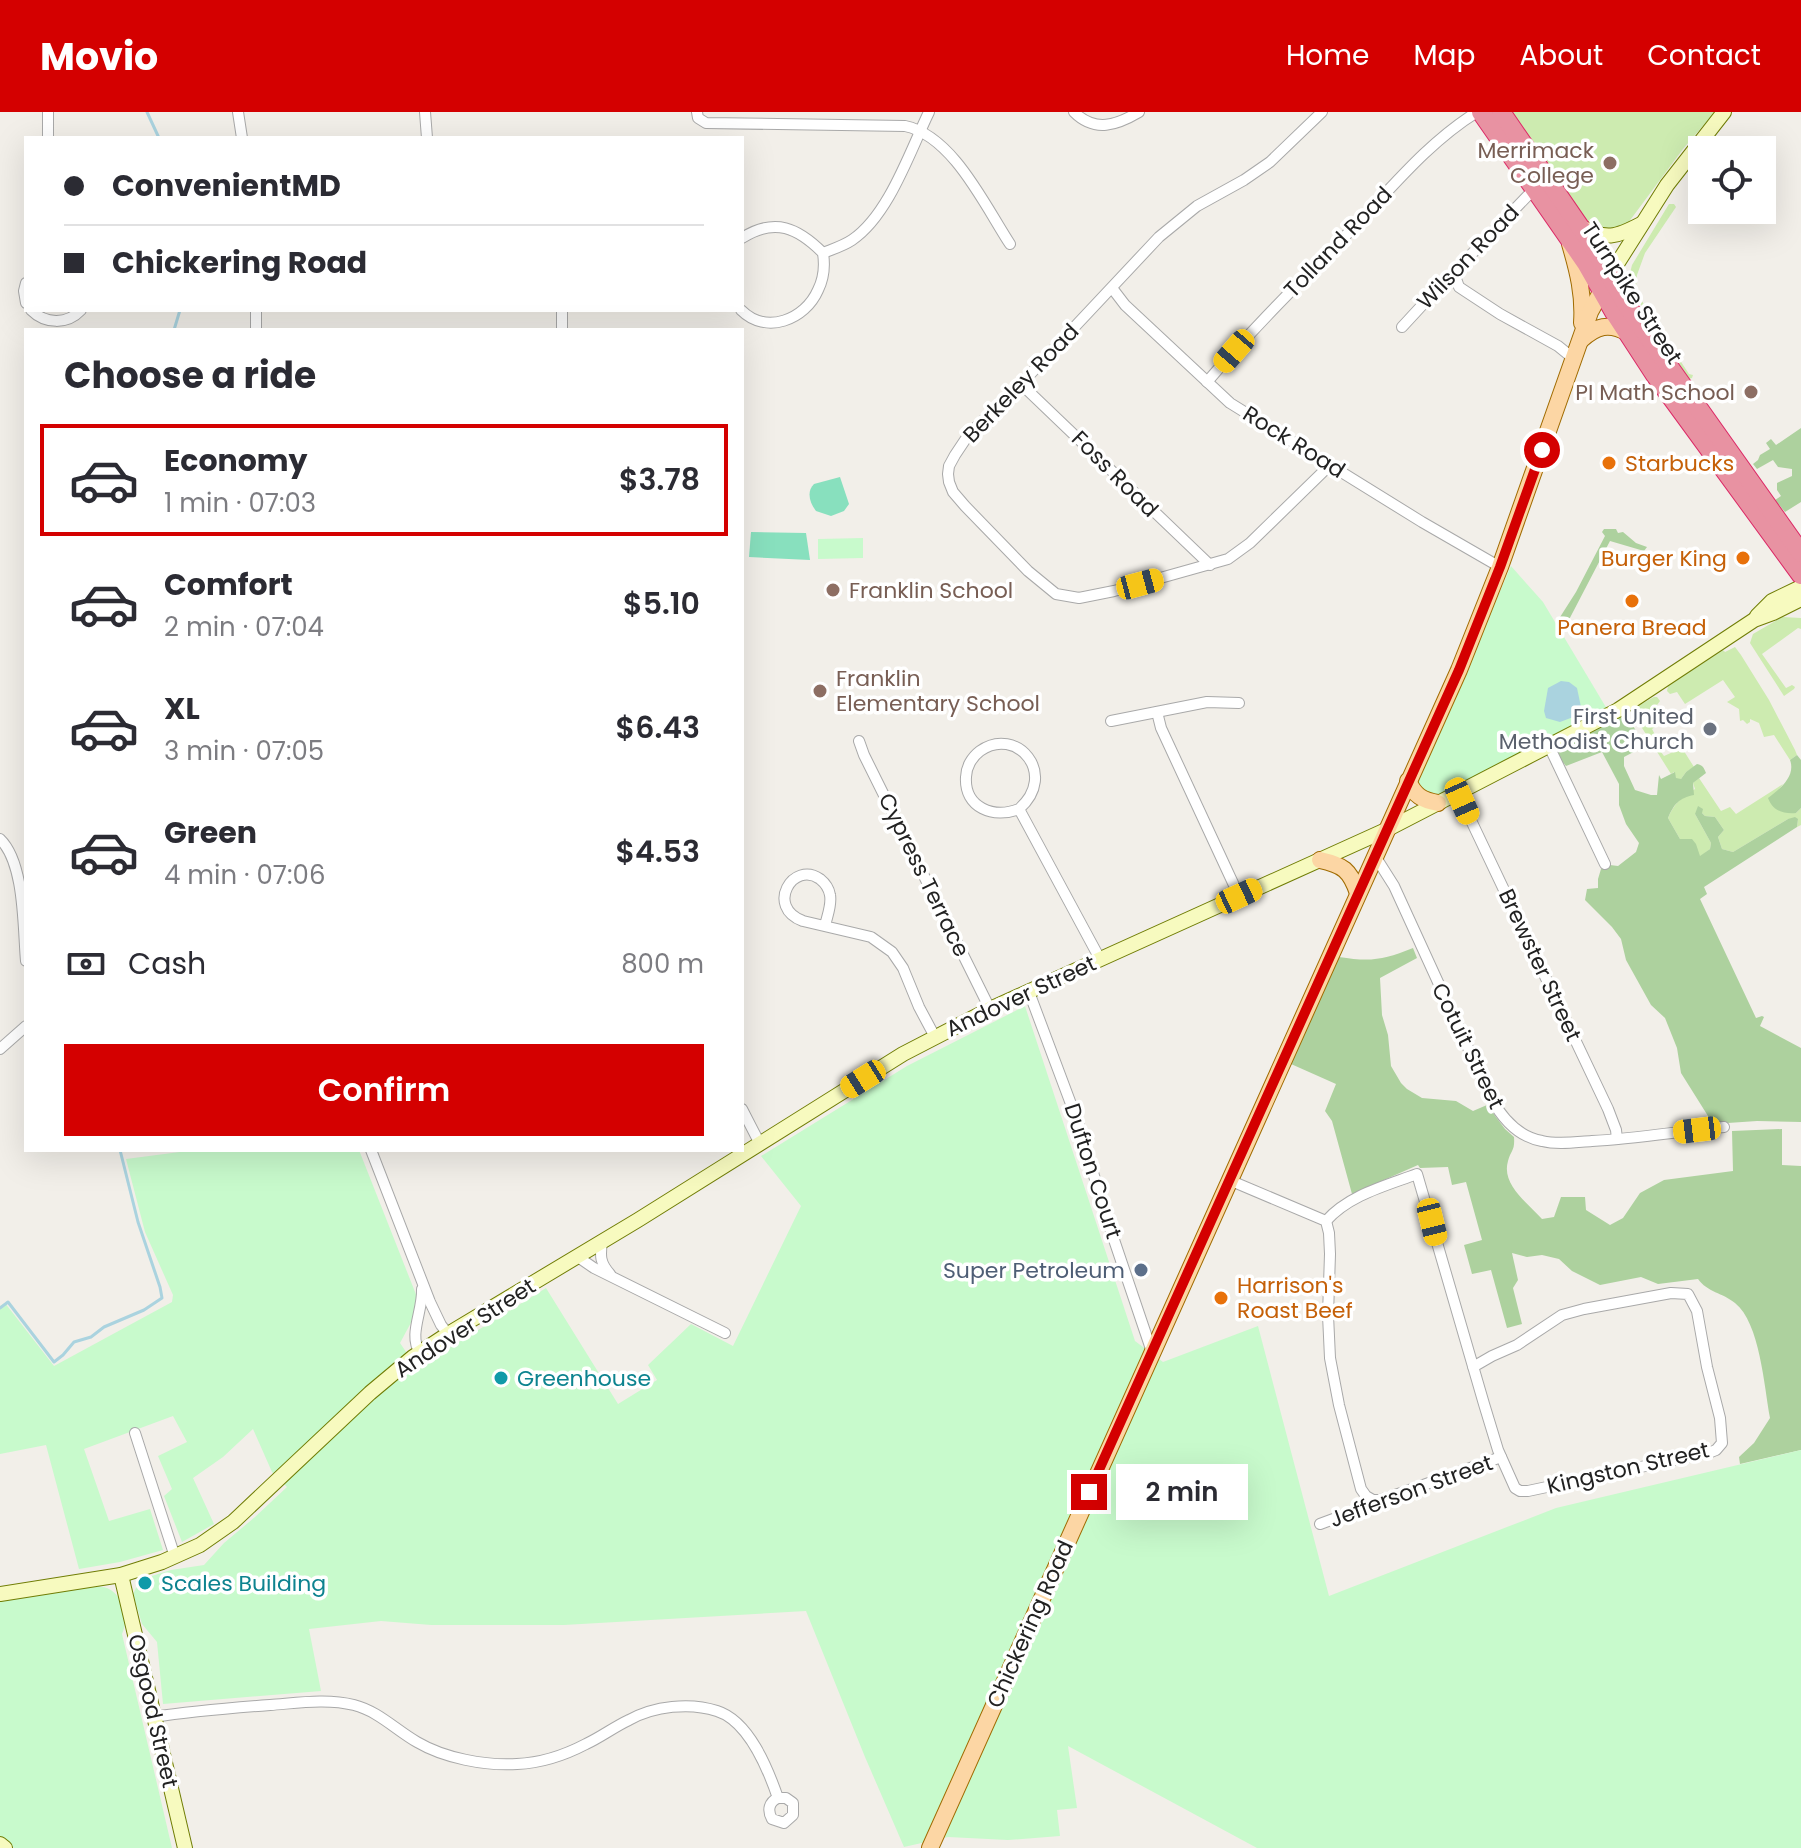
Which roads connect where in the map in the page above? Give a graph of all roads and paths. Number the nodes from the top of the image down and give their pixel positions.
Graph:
1 (48, 112) edge
2 (238, 112) edge
3 (425, 112) edge
4 (697, 112) edge
5 (929, 112) edge
6 (1074, 112) edge
7 (1139, 112) edge
8 (1322, 112) edge
9 (1479, 112) edge
10 (1501, 112) edge
11 (1724, 112) edge
12 (832, 118) edge
13 (920, 130) junction
14 (48, 136) edge
15 (242, 136) edge
16 (427, 136) edge
17 (1535, 188) junction
18 (1642, 224) junction
19 (1574, 232) junction
20 (744, 237) edge
21 (1010, 244) dead end
22 (823, 253) junction
23 (1455, 276) junction
24 (1606, 282) junction
25 (1112, 288) junction
26 (33, 312) edge
27 (79, 312) edge
28 (744, 312) edge
29 (1402, 327) dead end
30 (1628, 333) junction
31 (1580, 341) junction
32 (1574, 359) junction
33 (1207, 382) junction
34 (1021, 384) junction
35 (1330, 465) junction
36 (1801, 553) edge
37 (1210, 565) junction
38 (1500, 567) junction
39 (1801, 575) edge
40 (1801, 587) edge
41 (1801, 599) edge
42 (1754, 620) junction
43 (1239, 703) dead end
44 (1157, 712) junction
45 (1111, 721) dead end
46 (859, 741) dead end
47 (1549, 746) junction
48 (1408, 781) junction
49 (1458, 793) junction
50 (1438, 803) junction
51 (1019, 809) junction
52 (1386, 830) junction
53 (0, 839) edge
54 (1375, 856) junction
55 (1320, 860) junction
56 (1605, 864) dead end
57 (1358, 893) junction
58 (1239, 896) junction
59 (825, 926) junction
60 (24, 942) edge
61 (1100, 959) junction
62 (1029, 992) junction
63 (990, 1009) junction
64 (24, 1028) edge
65 (935, 1037) junction
66 (0, 1049) edge
67 (744, 1113) edge
68 (1724, 1127) dead end
69 (1617, 1139) junction
70 (760, 1144) junction
71 (372, 1152) edge
72 (1229, 1180) junction
73 (1326, 1221) junction
74 (602, 1242) junction
75 (578, 1257) junction
76 (421, 1275) junction
77 (614, 1278) junction
78 (725, 1333) dead end
79 (448, 1334) junction
80 (1152, 1352) junction
81 (420, 1353) junction
82 (1473, 1367) junction
83 (135, 1433) dead end
84 (1501, 1457) junction
85 (1373, 1500) junction
86 (1320, 1524) dead end
87 (175, 1557) junction
88 (121, 1575) junction
89 (0, 1594) edge
90 (154, 1717) junction
91 (778, 1798) dead end
92 (0, 1844) edge
93 (5, 1848) edge
94 (185, 1848) edge
95 (930, 1848) edge

1 - 14 street
2 - 15 street
3 - 16 street
4 - 12 street
5 - 13 street
6 - 7 street
8 - 25 street, Berkeley Road
9 - 17 highway, Turnpike Street
9 - 33 street, Tolland Road
10 - 19 highway, Turnpike Street
11 - 18 main road
12 - 13 street
13 - 21 street
13 - 22 street
17 - 19 highway, Turnpike Street
17 - 23 street, Wilson Road
18 - 19 main road
18 - 24 main road
19 - 24 highway, Turnpike Street
19 - 31 main road
20 - 22 street
22 - 28 street
23 - 29 street, Wilson Road
23 - 32 street
24 - 30 highway, Turnpike Street
24 - 31 main road
24 - 36 highway, Turnpike Street
25 - 33 street, Rock Road
25 - 34 street, Berkeley Road
26 - 27 street
30 - 31 main road
30 - 39 highway, Turnpike Street
31 - 32 main road
32 - 38 main road
33 - 35 street, Rock Road
34 - 37 street, Foss Road
34 - 37 street, Berkeley Road
35 - 37 street, Berkeley Road
35 - 38 street, Rock Road
38 - 48 main road
40 - 42 main road
41 - 42 main road
42 - 47 main road, Andover Street
43 - 44 street
44 - 45 street
44 - 58 street
46 - 63 street, Cypress Terrace
47 - 49 main road, Andover Street
47 - 56 street
48 - 50 main road
48 - 52 main road
49 - 50 main road, Andover Street
49 - 69 street, Brewster Street
50 - 52 main road, Andover Street
51 - 51 street
51 - 61 street
52 - 54 main road, Chickering Road
52 - 55 main road, Andover Street
53 - 60 street
54 - 57 main road, Chickering Road
54 - 69 street, Cotuit Street
55 - 57 main road
55 - 58 main road, Andover Street
57 - 72 main road, Chickering Road
58 - 61 main road, Andover Street
59 - 59 street
59 - 65 street
61 - 62 main road, Andover Street
62 - 63 main road, Andover Street
62 - 80 street, Dufton Court
63 - 65 main road, Andover Street
64 - 66 street
65 - 70 main road, Andover Street
67 - 70 street
68 - 69 street, Cotuit Street
70 - 74 main road, Andover Street
71 - 76 street
72 - 73 street
72 - 80 main road, Chickering Road
73 - 82 street, Kingston Street
73 - 85 street
74 - 75 main road, Andover Street
74 - 77 street
75 - 77 street
75 - 79 main road, Andover Street
76 - 79 street
76 - 81 street
77 - 78 street
79 - 81 main road, Andover Street
80 - 95 main road, Chickering Road
81 - 87 main road, Andover Street
82 - 84 street, Kingston Street
82 - 84 street, Kingston Street
83 - 87 street
84 - 85 street, Jefferson Street
85 - 86 street, Jefferson Street
87 - 88 main road, Andover Street
88 - 89 main road, Andover Street
88 - 90 main road, Osgood Street
90 - 91 street
90 - 94 main road, Osgood Street
92 - 93 main road

